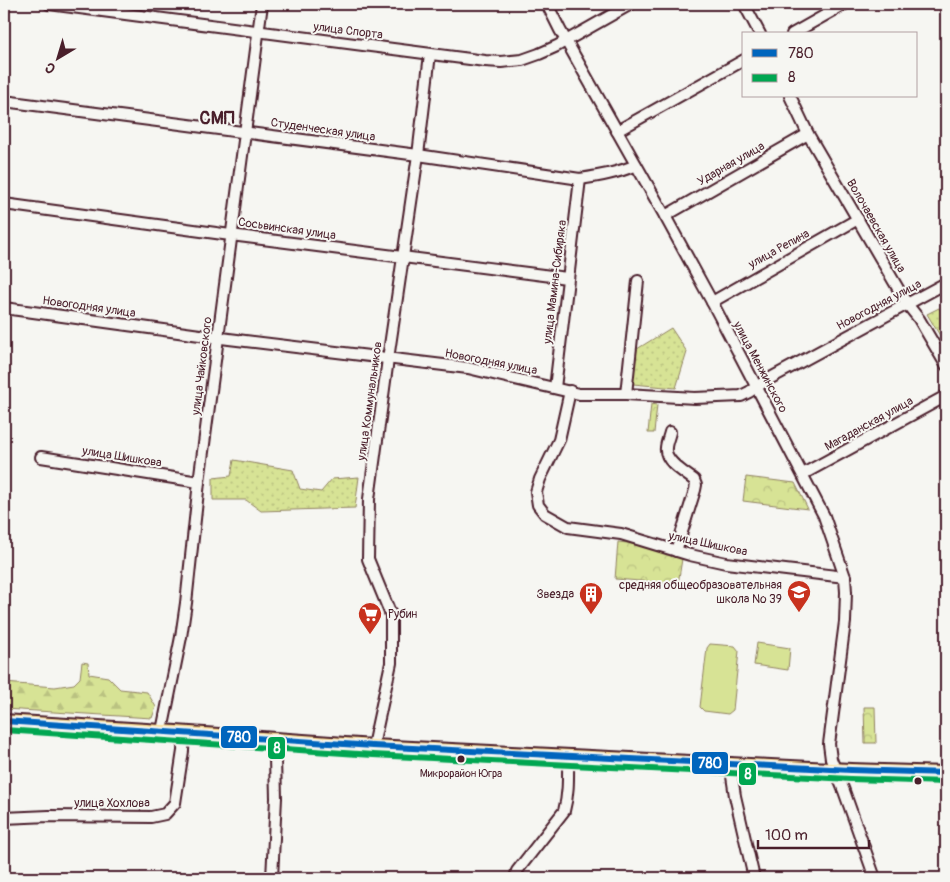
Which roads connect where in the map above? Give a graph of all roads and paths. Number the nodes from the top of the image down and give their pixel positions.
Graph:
1 (49, 4) edge
2 (262, 4) edge
3 (546, 4) edge
4 (631, 4) edge
5 (744, 4) edge
6 (846, 4) edge
7 (258, 32) junction
8 (759, 32) edge
9 (796, 32) edge
10 (567, 40) junction
11 (430, 54) junction
12 (742, 61) edge
13 (791, 98) edge
14 (4, 101) edge
15 (617, 131) junction
16 (246, 132) junction
17 (808, 134) junction
18 (418, 155) junction
19 (636, 165) junction
20 (580, 179) junction
21 (4, 204) edge
22 (666, 216) junction
23 (858, 219) junction
24 (231, 235) junction
25 (403, 258) junction
26 (567, 278) junction
27 (638, 281) dead end
28 (946, 283) edge
29 (712, 302) junction
30 (908, 304) junction
31 (4, 308) edge
32 (218, 337) junction
33 (388, 359) junction
34 (946, 366) edge
35 (756, 386) junction
36 (555, 388) junction
37 (570, 391) junction
38 (626, 394) junction
39 (946, 396) edge
40 (670, 432) dead end
41 (41, 457) dead end
42 (803, 474) junction
43 (199, 482) junction
44 (676, 551) junction
45 (844, 577) junction
46 (4, 721) edge
47 (162, 731) junction
48 (184, 732) junction
49 (275, 739) junction
50 (373, 746) junction
51 (568, 756) junction
52 (730, 763) junction
53 (836, 769) junction
54 (946, 773) edge
55 (4, 818) edge
56 (272, 878) edge
57 (515, 878) edge
58 (754, 878) edge
59 (875, 878) edge

1 - 7 street, улица Спорта
2 - 7 street, улица Чайковского
3 - 10 street, улица Менжинского
4 - 10 street, улица Спорта
5 - 8 street
6 - 9 street
7 - 11 street, улица Спорта
7 - 16 street, улица Чайковского
10 - 11 street, улица Спорта
10 - 15 street, улица Менжинского
11 - 18 street, улица Коммунальников
12 - 15 street
13 - 17 street, Волочаевская улица
14 - 16 street, Студенческая улица
15 - 19 street, улица Менжинского
16 - 18 street, Студенческая улица
16 - 24 street, улица Чайковского
17 - 22 street, Ударная улица
17 - 23 street, Волочаевская улица
18 - 20 street, Студенческая улица
18 - 25 street, улица Коммунальников
19 - 20 street, Студенческая улица
19 - 22 street, улица Менжинского
20 - 26 street, улица Мамина-Сибиряка
21 - 24 street, Сосьвинская улица
22 - 29 street, улица Менжинского
23 - 29 street, улица Репина
23 - 30 street, Волочаевская улица
24 - 25 street, Сосьвинская улица
24 - 32 street, улица Чайковского
25 - 26 street, Сосьвинская улица
25 - 33 street, улица Коммунальников
26 - 36 street, улица Мамина-Сибиряка
27 - 38 street
28 - 30 street, Новогодняя улица
29 - 35 street, улица Менжинского
30 - 34 street, Волочаевская улица
30 - 35 street, Новогодняя улица
31 - 32 street, Новогодняя улица
32 - 33 street, Новогодняя улица
32 - 43 street, улица Чайковского
33 - 36 street, Новогодняя улица
33 - 50 street, улица Коммунальников
35 - 38 street, Новогодняя улица
35 - 42 street, улица Менжинского
36 - 37 street, Новогодняя улица
37 - 38 street, Новогодняя улица
37 - 44 street, улица Шишкова
39 - 42 street, Магаданская улица
40 - 44 street
41 - 43 street, улица Шишкова
42 - 45 street, улица Менжинского
43 - 47 street, улица Чайковского
44 - 45 street, улица Шишкова
45 - 53 street, улица Менжинского
46 - 47 main road
47 - 48 main road
48 - 49 main road
48 - 55 street, улица Хохлова
49 - 50 main road
49 - 56 street
50 - 51 main road
51 - 52 main road
51 - 57 street
52 - 53 main road
52 - 58 street
53 - 54 main road
53 - 59 street, улица Менжинского

